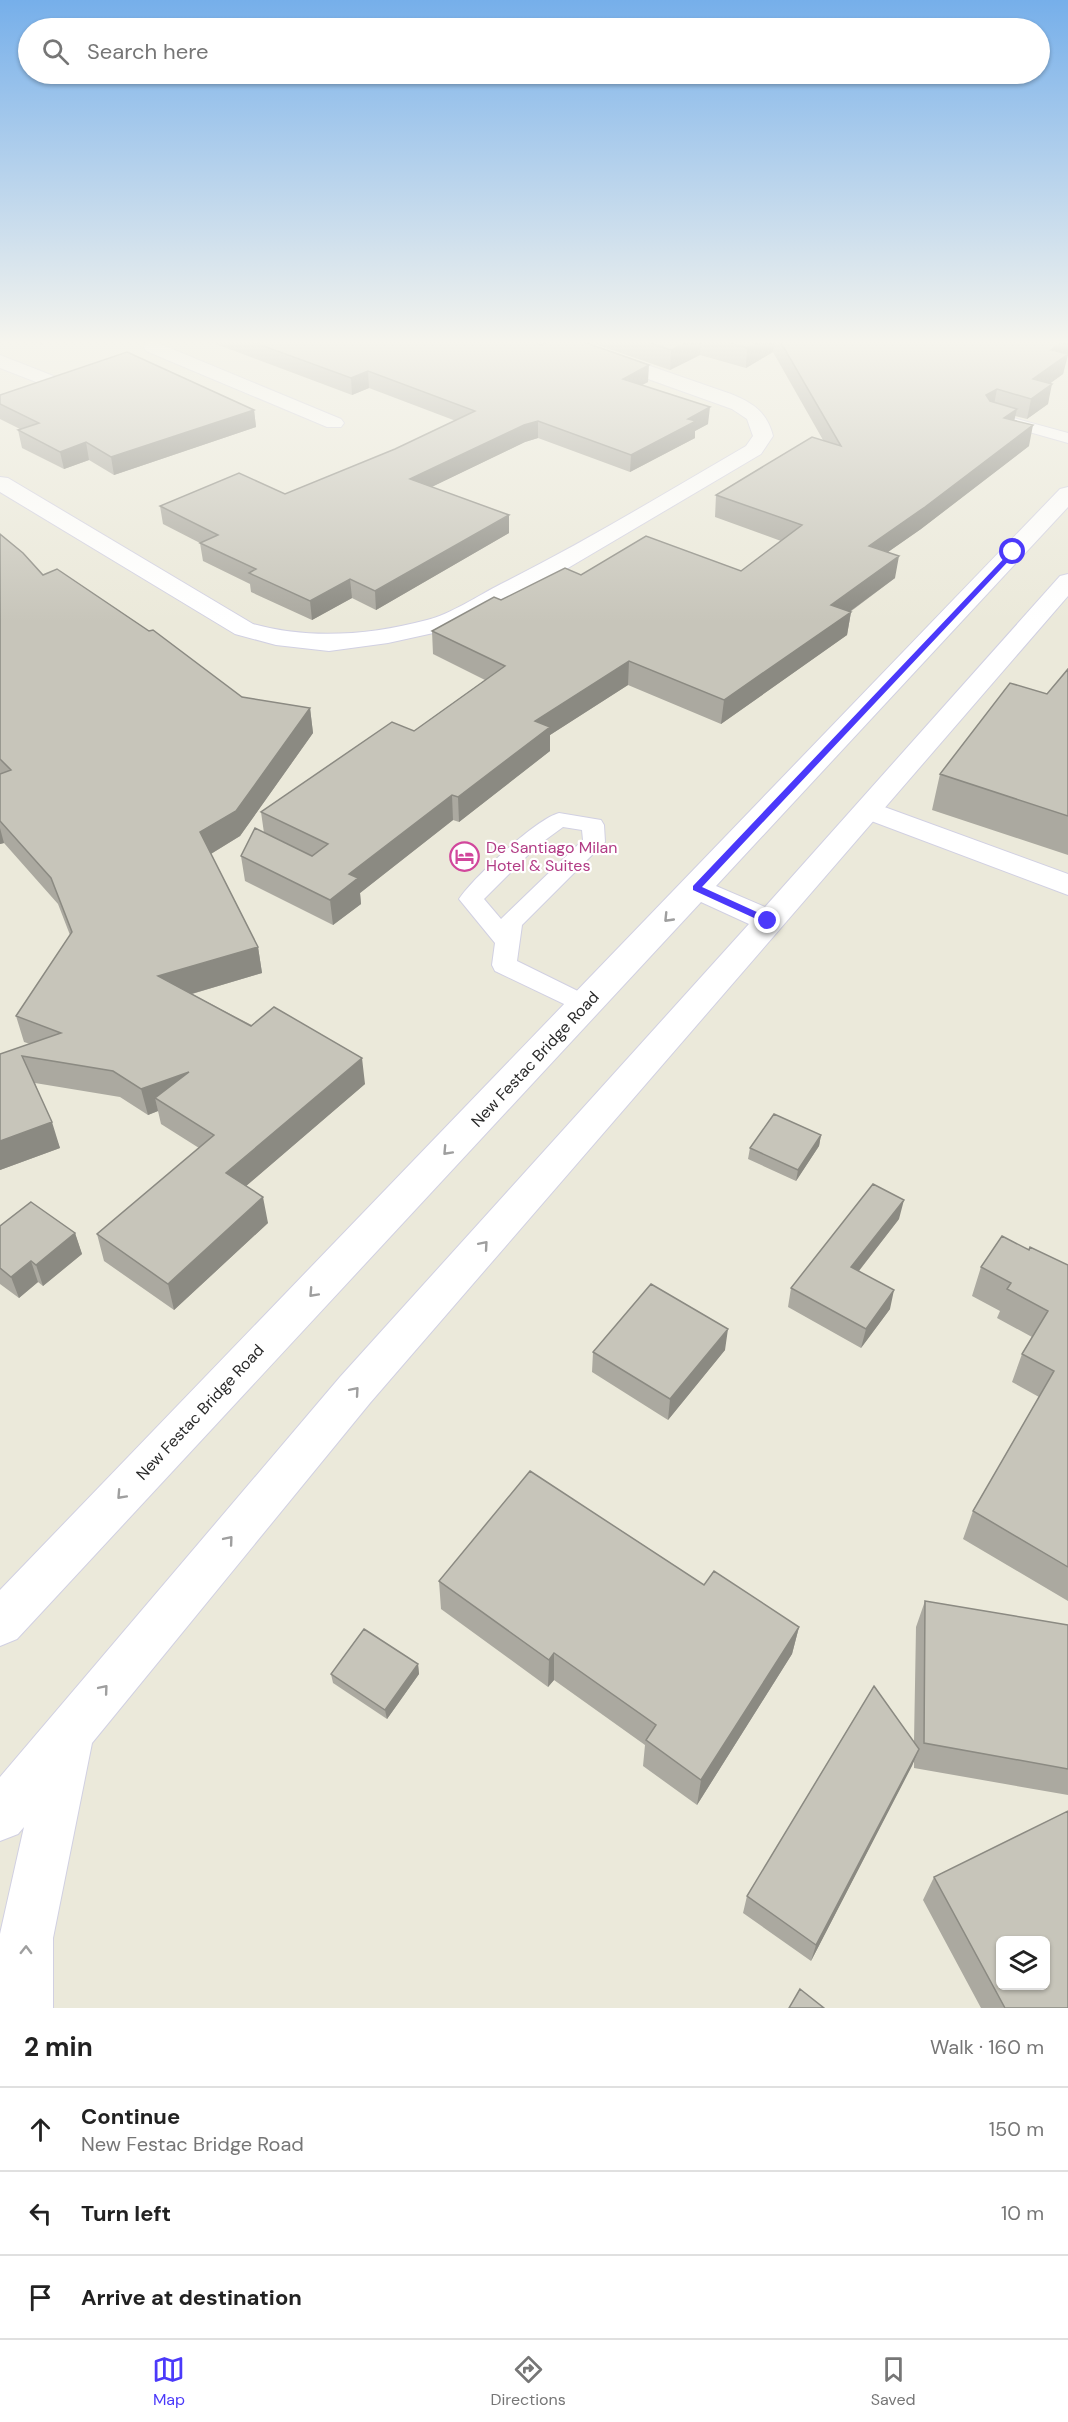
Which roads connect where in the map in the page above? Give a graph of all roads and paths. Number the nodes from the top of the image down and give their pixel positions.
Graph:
1 (762, 435) edge
2 (0, 483) edge
3 (1068, 494) edge
4 (1068, 580) edge
5 (868, 810) junction
6 (1068, 885) edge
7 (696, 888) junction
8 (768, 921) junction
9 (508, 943) junction
10 (585, 1005) junction
11 (0, 1623) edge
12 (70, 1730) junction
13 (0, 1815) edge
14 (25, 2008) edge

1 - 2 main road
3 - 7 main road, New Festac Bridge Road
4 - 5 main road
5 - 6 main road
5 - 8 main road
7 - 8 main road
7 -> 10 main road, New Festac Bridge Road
12 -> 8 main road
9 - 9 lane
9 - 10 lane
10 -> 11 main road, New Festac Bridge Road
12 - 13 main road
14 -> 12 main road

